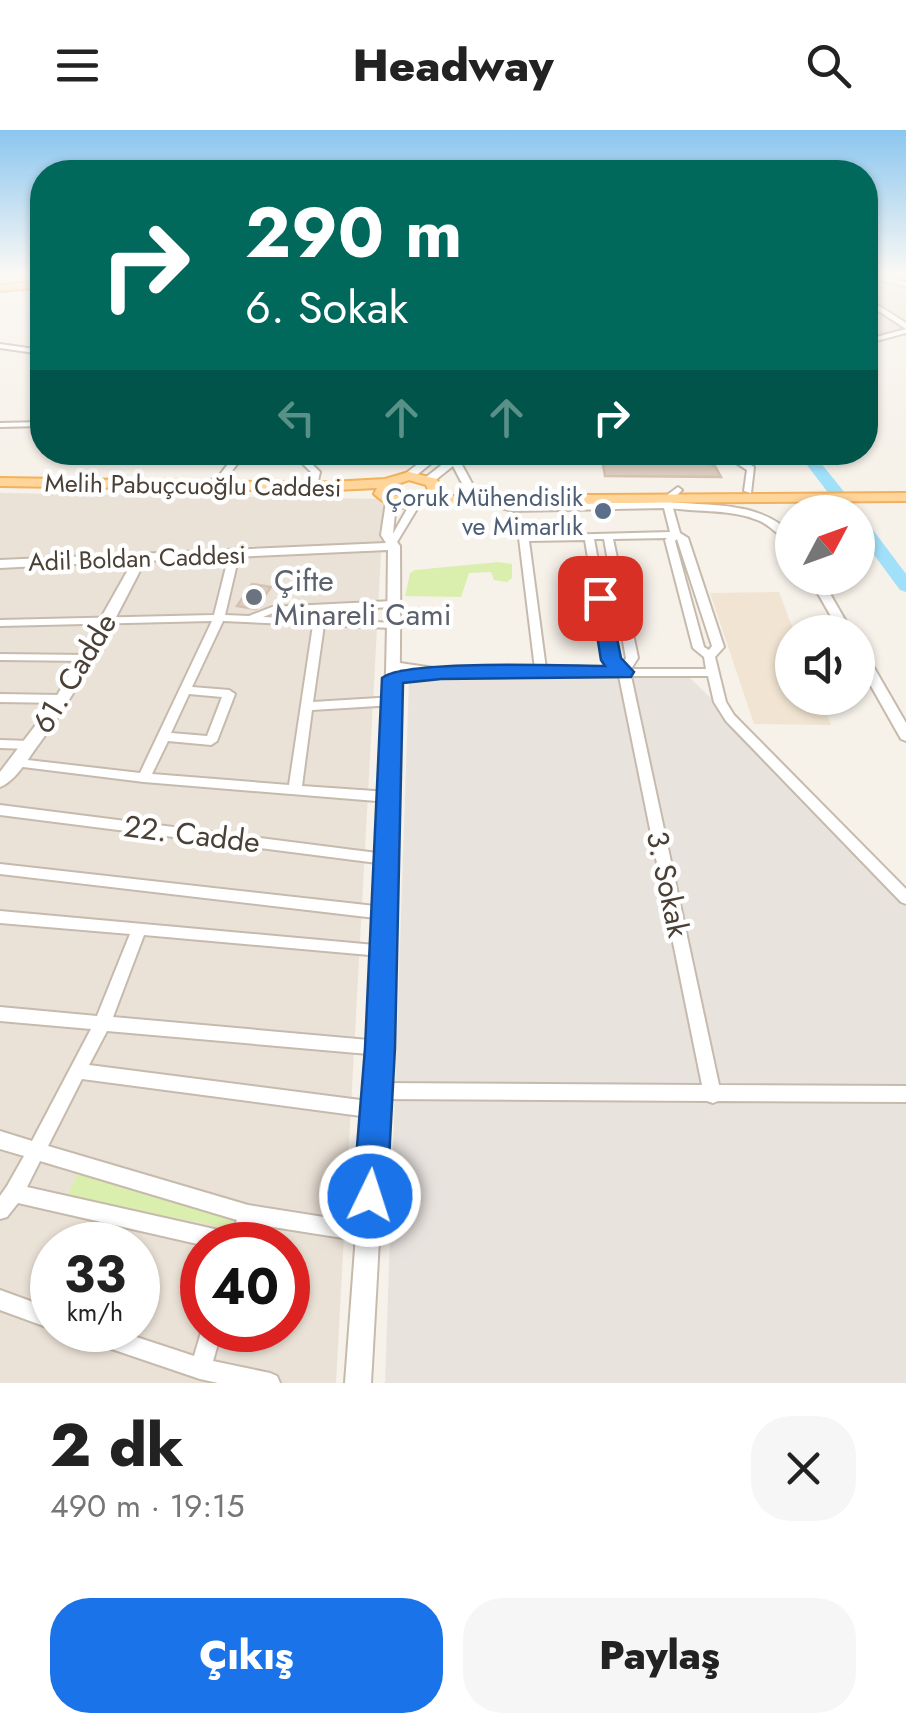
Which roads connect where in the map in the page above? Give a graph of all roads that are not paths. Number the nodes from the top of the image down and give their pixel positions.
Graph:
1 (3, 348) edge
2 (30, 351) edge
3 (30, 424) edge
4 (0, 425) edge
5 (232, 465) edge
6 (308, 465) edge
7 (423, 465) edge
8 (445, 465) edge
9 (456, 465) edge
10 (743, 465) edge
11 (409, 476) junction
12 (432, 482) junction
13 (0, 486) edge
14 (207, 486) junction
15 (313, 488) junction
16 (748, 491) junction
17 (904, 492) edge
18 (387, 494) junction
19 (471, 494) junction
20 (770, 495) junction
21 (671, 498) junction
22 (423, 502) junction
23 (775, 525) edge
24 (676, 535) junction
25 (608, 536) junction
26 (589, 537) junction
27 (394, 543) junction
28 (234, 554) junction
29 (141, 558) junction
30 (0, 564) edge
31 (392, 604) junction
32 (219, 618) junction
33 (108, 619) junction
34 (247, 619) junction
35 (319, 622) junction
36 (0, 623) edge
37 (392, 625) junction
38 (0, 657) edge
39 (89, 658) junction
40 (393, 671) junction
41 (541, 672) junction
42 (624, 672) junction
43 (714, 672) junction
44 (875, 682) edge
45 (184, 690) junction
46 (0, 698) edge
47 (62, 699) junction
48 (394, 701) junction
49 (307, 706) junction
50 (163, 736) junction
51 (906, 736) edge
52 (0, 744) edge
53 (31, 745) junction
54 (19, 762) junction
55 (144, 778) junction
56 (0, 782) edge
57 (295, 788) junction
58 (389, 797) junction
59 (0, 810) edge
60 (385, 859) junction
61 (0, 870) edge
62 (906, 898) edge
63 (384, 913) junction
64 (0, 917) edge
65 (139, 929) junction
66 (381, 950) junction
67 (0, 1014) edge
68 (102, 1024) junction
69 (380, 1048) junction
70 (78, 1070) junction
71 (906, 1094) edge
72 (713, 1095) junction
73 (377, 1100) junction
74 (0, 1140) edge
75 (38, 1150) junction
76 (14, 1194) junction
77 (0, 1210) edge
78 (248, 1214) junction
79 (245, 1222) edge
80 (180, 1232) edge
81 (368, 1233) junction
82 (0, 1300) edge
83 (30, 1311) edge
84 (150, 1352) edge
85 (205, 1352) edge
86 (200, 1369) junction
87 (270, 1383) edge
88 (358, 1383) edge

1 - 2 street
3 - 4 street
5 - 14 street
6 - 15 street
7 - 11 street
8 - 12 street
9 - 19 street
10 - 16 street
11 - 12 main road
11 - 18 main road
12 - 19 main road
12 - 22 main road
13 - 14 main road, Melih Pabuçcuoğlu Caddesi
13 - 18 main road, Melih Pabuçcuoğlu Caddesi
14 - 15 main road, Melih Pabuçcuoğlu Caddesi
15 - 18 main road, Melih Pabuçcuoğlu Caddesi
16 - 20 main road
16 - 21 main road
17 - 20 main road
18 - 22 main road
18 - 27 street
19 - 21 main road
19 - 22 main road
20 - 21 main road
21 - 23 street
21 - 24 street
22 - 27 street
24 - 25 street
24 - 43 street
25 - 26 street
25 - 42 street, 3. Sokak
26 - 41 street
26 - 42 street, 3. Sokak
27 - 28 street, Adil Boldan Caddesi
27 - 31 street
28 - 29 street, Adil Boldan Caddesi
28 - 32 street
29 - 30 street, Adil Boldan Caddesi
29 - 33 street, 61. Cadde
31 - 34 street
31 - 37 street
32 - 33 street
32 - 34 street
32 - 45 street
33 - 36 street
33 - 39 street, 61. Cadde
34 - 35 street
35 - 37 street
35 - 49 street
37 - 40 street
38 - 39 street
39 - 47 street, 61. Cadde
40 - 41 street
40 - 48 street
41 - 42 street
42 - 43 street
42 - 72 street, 3. Sokak
43 - 62 street
44 - 51 street
45 - 50 street
45 - 50 street
46 - 47 street
47 - 53 street, 61. Cadde
48 - 49 street
48 - 58 street
49 - 57 street
50 - 55 street
52 - 53 street
53 - 54 street, 61. Cadde
54 - 55 street
54 - 56 street, 61. Cadde
55 - 57 street
57 - 58 street
58 - 60 street
59 - 60 street, 22. Cadde
60 - 63 street
61 - 63 street
63 - 66 street
64 - 65 street
65 - 66 street
65 - 68 street
66 - 69 street
67 - 68 street
68 - 69 street
68 - 70 street
69 - 73 street
70 - 73 street
70 - 75 street
71 - 72 street
72 - 73 street
73 - 81 street
74 - 75 street
75 - 76 street
75 - 78 street
76 - 77 street
76 - 80 street
78 - 79 street
78 - 81 street
81 - 88 street
82 - 83 street
84 - 86 street
85 - 86 street
86 - 87 street

